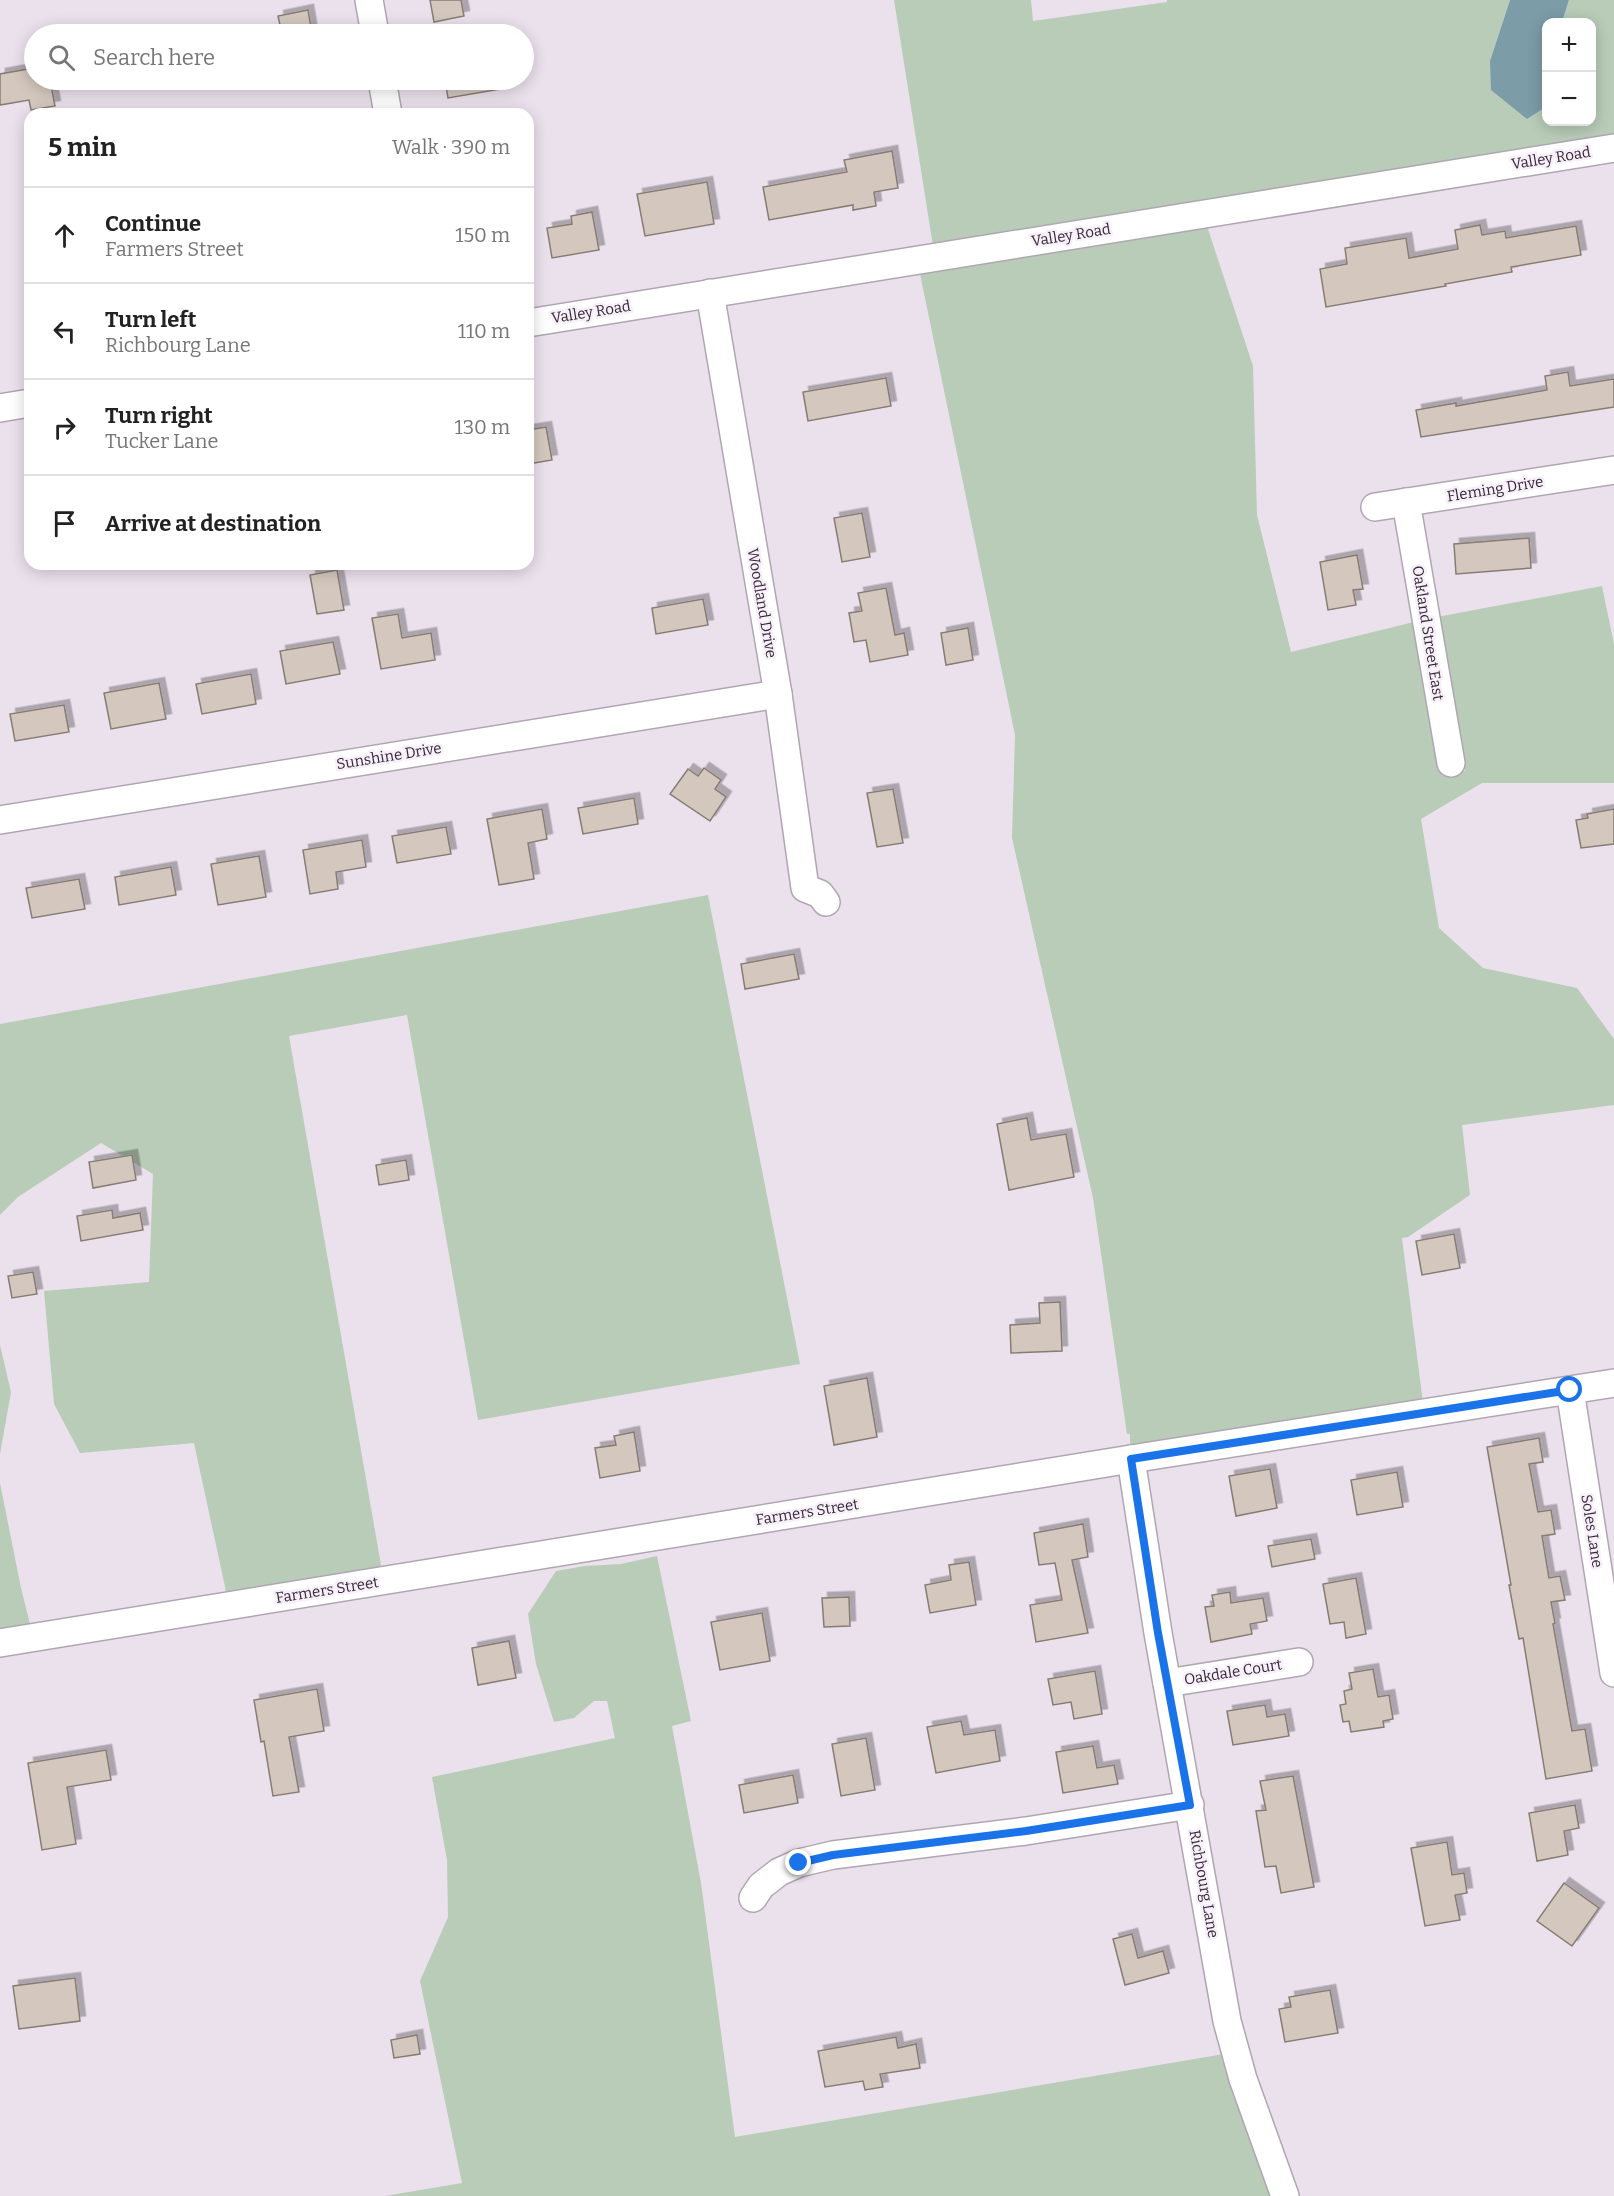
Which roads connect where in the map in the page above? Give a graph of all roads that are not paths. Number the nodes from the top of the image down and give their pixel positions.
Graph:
1 (369, 0) edge
2 (373, 24) edge
3 (384, 90) edge
4 (387, 108) edge
5 (1614, 148) edge
6 (710, 293) junction
7 (534, 321) edge
8 (24, 404) edge
9 (0, 408) edge
10 (1614, 470) edge
11 (1406, 502) junction
12 (1375, 507) dead end
13 (778, 694) junction
14 (1451, 763) dead end
15 (0, 820) edge
16 (826, 902) dead end
17 (1614, 1383) edge
18 (1570, 1390) junction
19 (1131, 1459) junction
20 (0, 1644) edge
21 (1299, 1662) dead end
22 (1614, 1672) edge
23 (1167, 1683) junction
24 (1190, 1805) junction
25 (753, 1898) dead end
26 (1285, 2196) edge

1 - 2 street
3 - 4 street
5 - 6 street, Valley Road
6 - 7 street, Valley Road
6 - 13 street, Woodland Drive
8 - 9 street
10 - 11 street, Fleming Drive
11 - 12 street, Fleming Drive
11 - 14 street, Oakland Street East
13 - 15 street, Sunshine Drive
13 - 16 street, Woodland Drive
17 - 18 street, Farmers Street
18 - 19 street, Farmers Street
18 - 22 street, Soles Lane
19 - 20 street, Farmers Street
19 - 23 street, Richbourg Lane
21 - 23 street, Oakdale Court
23 - 24 street, Richbourg Lane
24 - 25 street
24 - 26 street, Richbourg Lane

